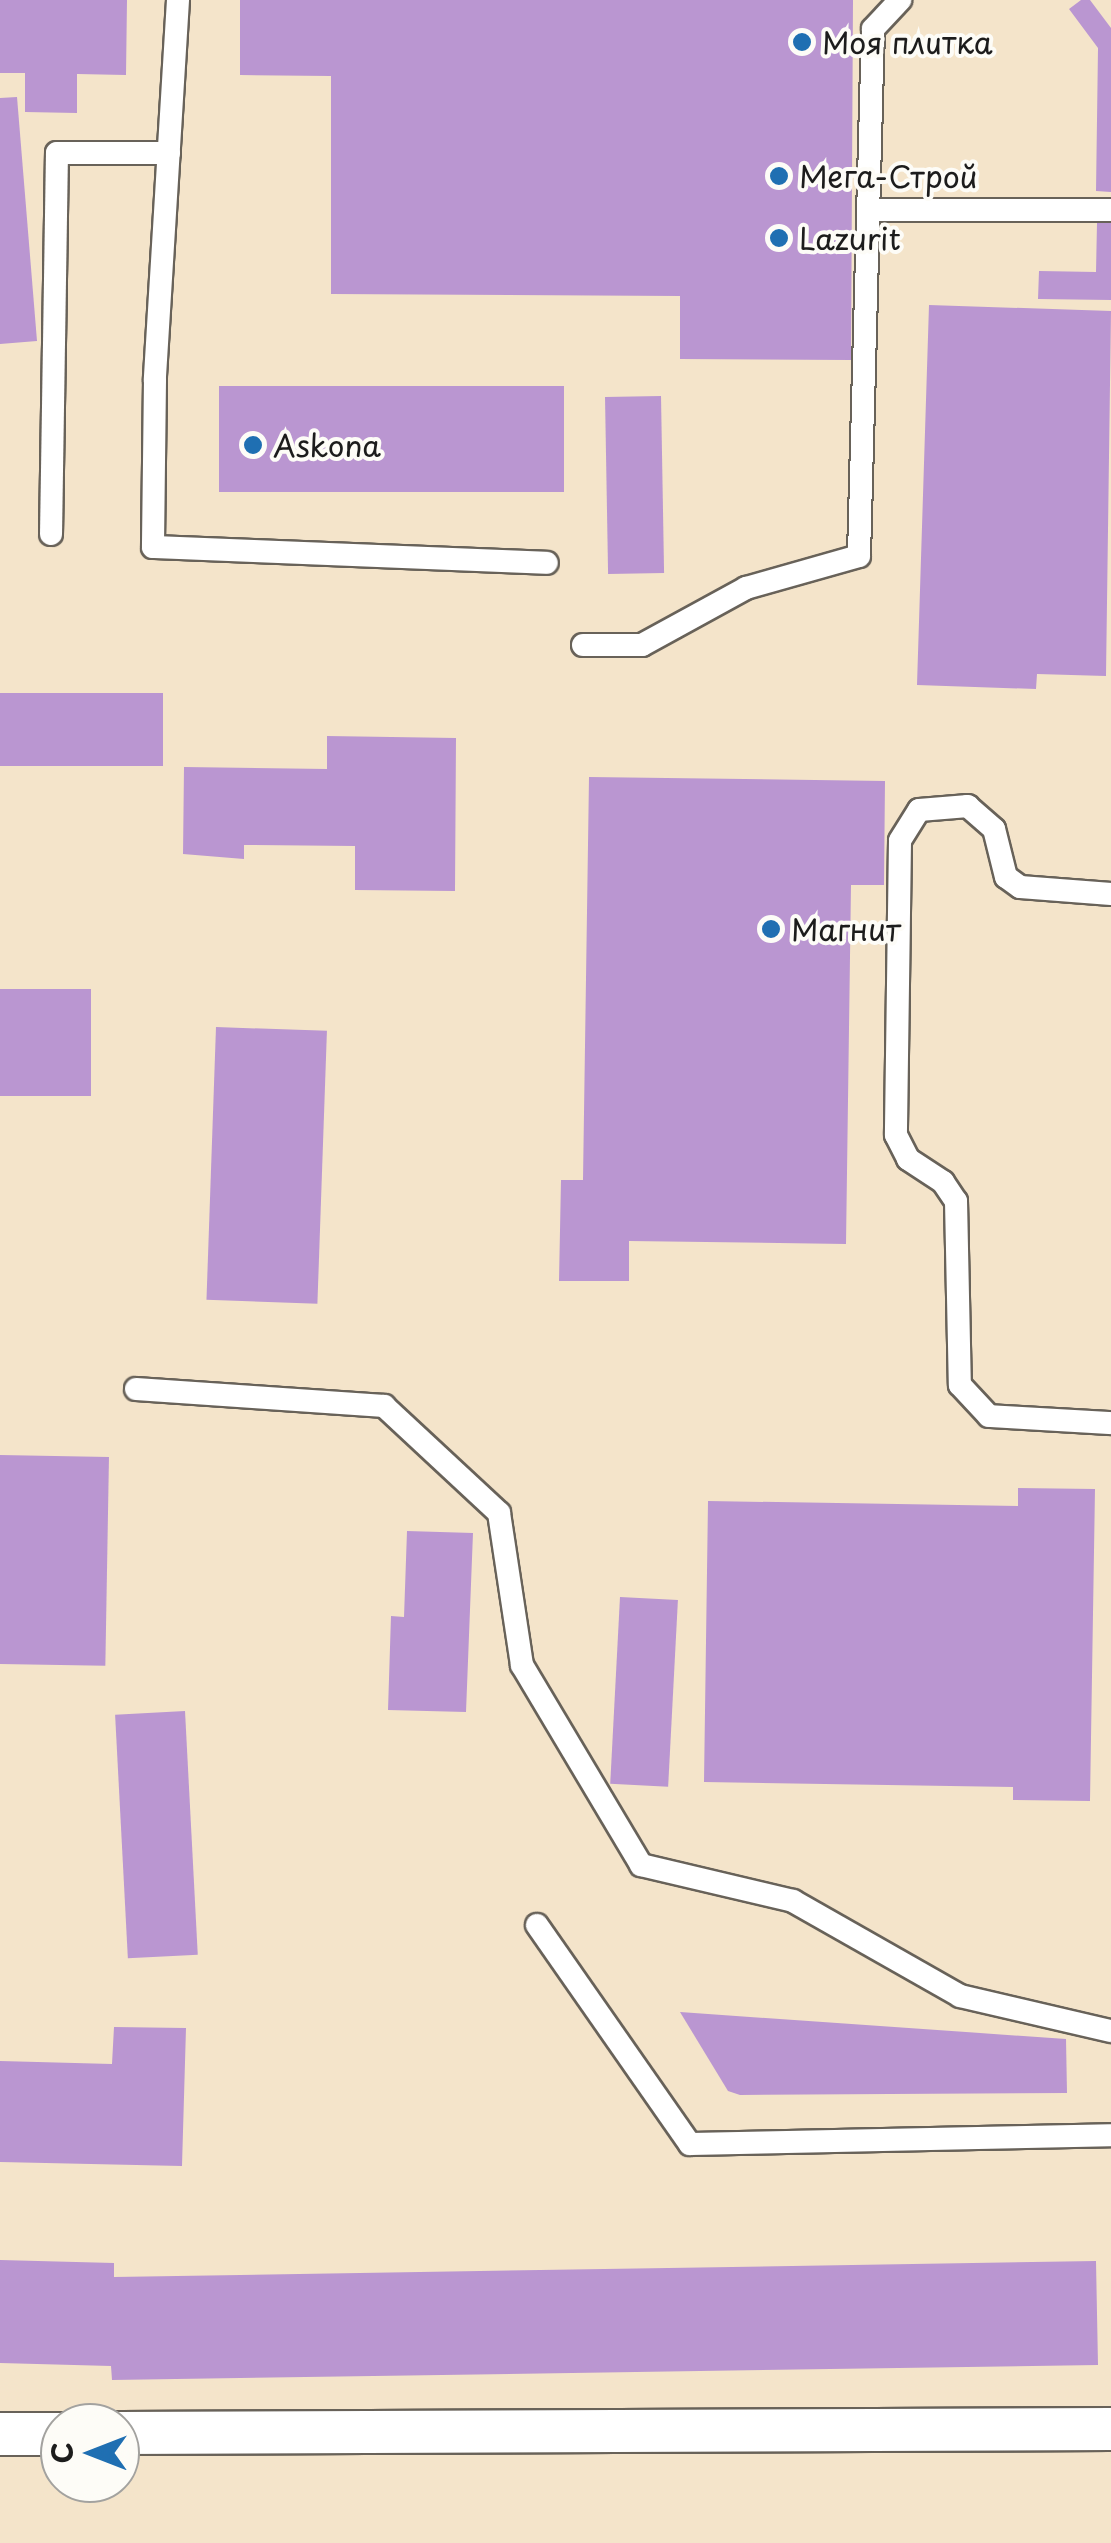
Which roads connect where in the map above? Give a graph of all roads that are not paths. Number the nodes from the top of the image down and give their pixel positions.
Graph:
1 (178, 0) edge
2 (900, 0) edge
3 (169, 153) junction
4 (868, 210) junction
5 (1104, 210) edge
6 (51, 534) dead end
7 (548, 563) dead end
8 (583, 645) dead end
9 (1111, 894) edge
10 (136, 1389) dead end
11 (1111, 1422) edge
12 (537, 1925) dead end
13 (1111, 2031) edge
14 (1111, 2135) edge
15 (1111, 2429) edge
16 (140, 2433) edge
17 (0, 2434) edge
18 (40, 2434) edge

1 - 3 lane
2 - 4 lane
3 - 6 lane
3 - 7 lane
4 - 5 lane
4 - 8 lane
9 - 11 lane
10 - 13 lane
12 - 14 lane
15 - 16 street
17 - 18 street

